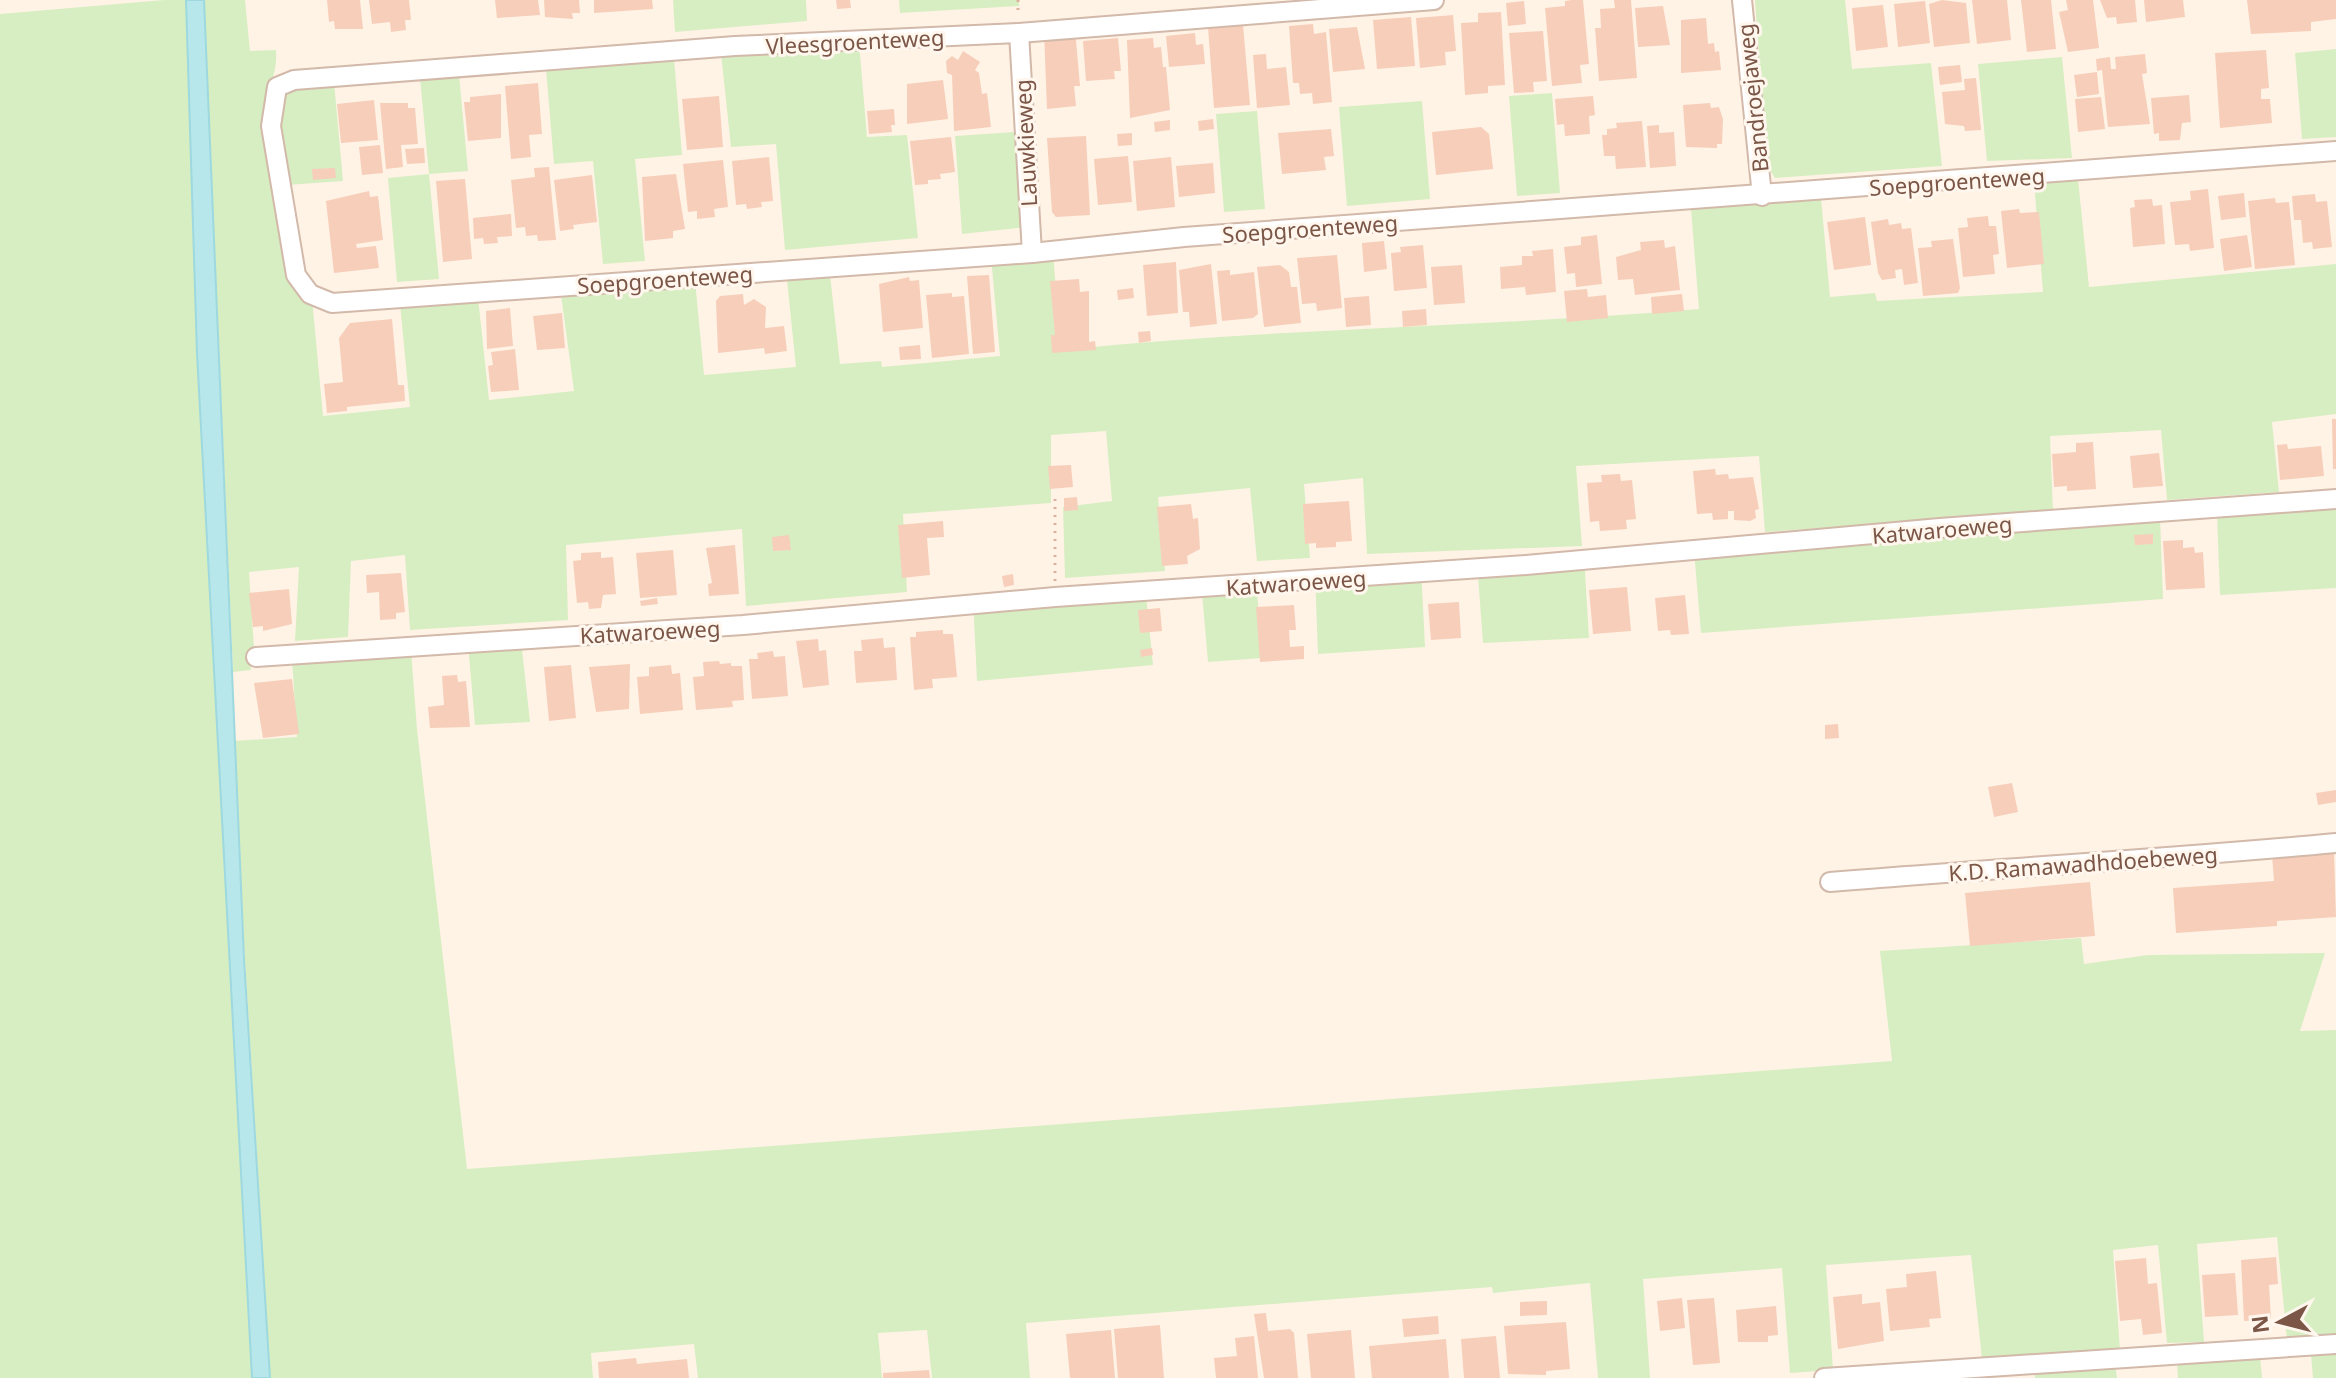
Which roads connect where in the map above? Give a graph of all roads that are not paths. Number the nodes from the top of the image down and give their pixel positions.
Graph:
1 (1434, 0) edge
2 (1742, 0) edge
3 (1019, 33) junction
4 (2336, 151) edge
5 (1762, 196) junction
6 (1032, 253) junction
7 (296, 275) joint
8 (2336, 499) edge
9 (256, 657) dead end
10 (2336, 843) edge
11 (1830, 882) dead end
12 (2336, 1344) edge
13 (1824, 1378) edge

1 - 3 street, Vleesgroenteweg
2 - 5 street, Bandroejaweg
3 - 6 street, Lauwkieweg
3 - 7 street, Vleesgroenteweg
4 - 5 street, Soepgroenteweg
5 - 6 street, Soepgroenteweg
6 - 7 street, Soepgroenteweg
8 - 9 street, Katwaroeweg
10 - 11 street, K.D. Ramawadhdoebeweg
12 - 13 street

